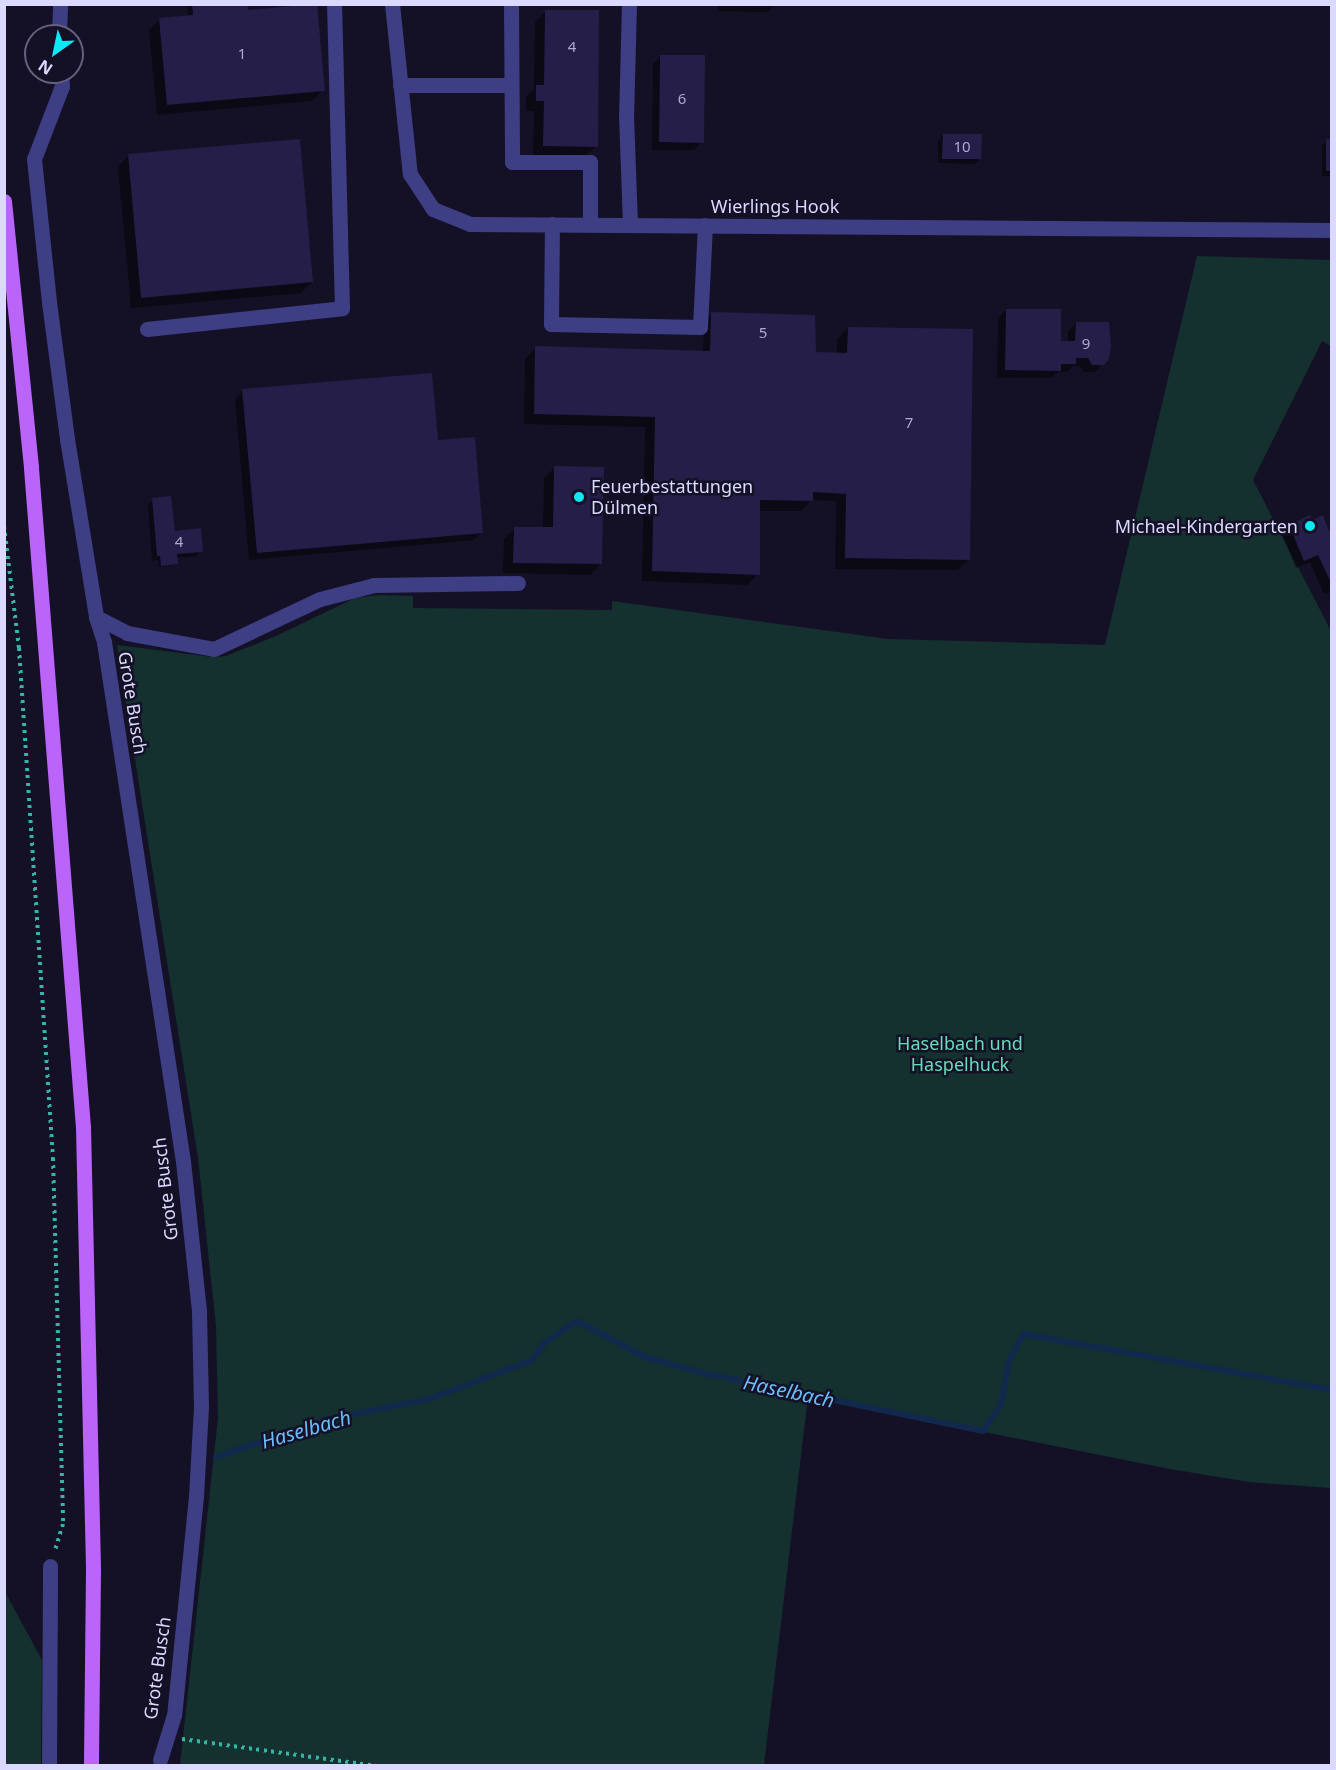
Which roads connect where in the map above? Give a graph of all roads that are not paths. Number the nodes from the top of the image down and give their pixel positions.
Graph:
1 (60, 4) edge
2 (334, 4) edge
3 (392, 4) edge
4 (511, 4) edge
5 (628, 4) edge
6 (59, 24) edge
7 (62, 84) edge
8 (400, 85) junction
9 (511, 85) junction
10 (4, 201) edge
11 (552, 224) junction
12 (590, 224) junction
13 (630, 225) junction
14 (705, 225) junction
15 (1332, 230) edge
16 (147, 329) dead end
17 (518, 583) dead end
18 (96, 617) junction
19 (50, 1566) road end
20 (160, 1760) dead end
21 (49, 1766) edge
22 (91, 1766) edge

1 - 6 street
2 - 16 street
3 - 8 street, Wierlings Hook
4 - 9 street
5 - 13 street
7 - 18 street, Grote Busch
8 - 9 street
8 - 11 street, Wierlings Hook
9 - 12 street
10 - 22 main road
11 - 12 street, Wierlings Hook
11 - 14 street
12 - 13 street, Wierlings Hook
13 - 14 street, Wierlings Hook
14 - 15 street, Wierlings Hook
17 - 18 street, Grote Busch
18 - 20 street, Grote Busch
19 - 21 street

